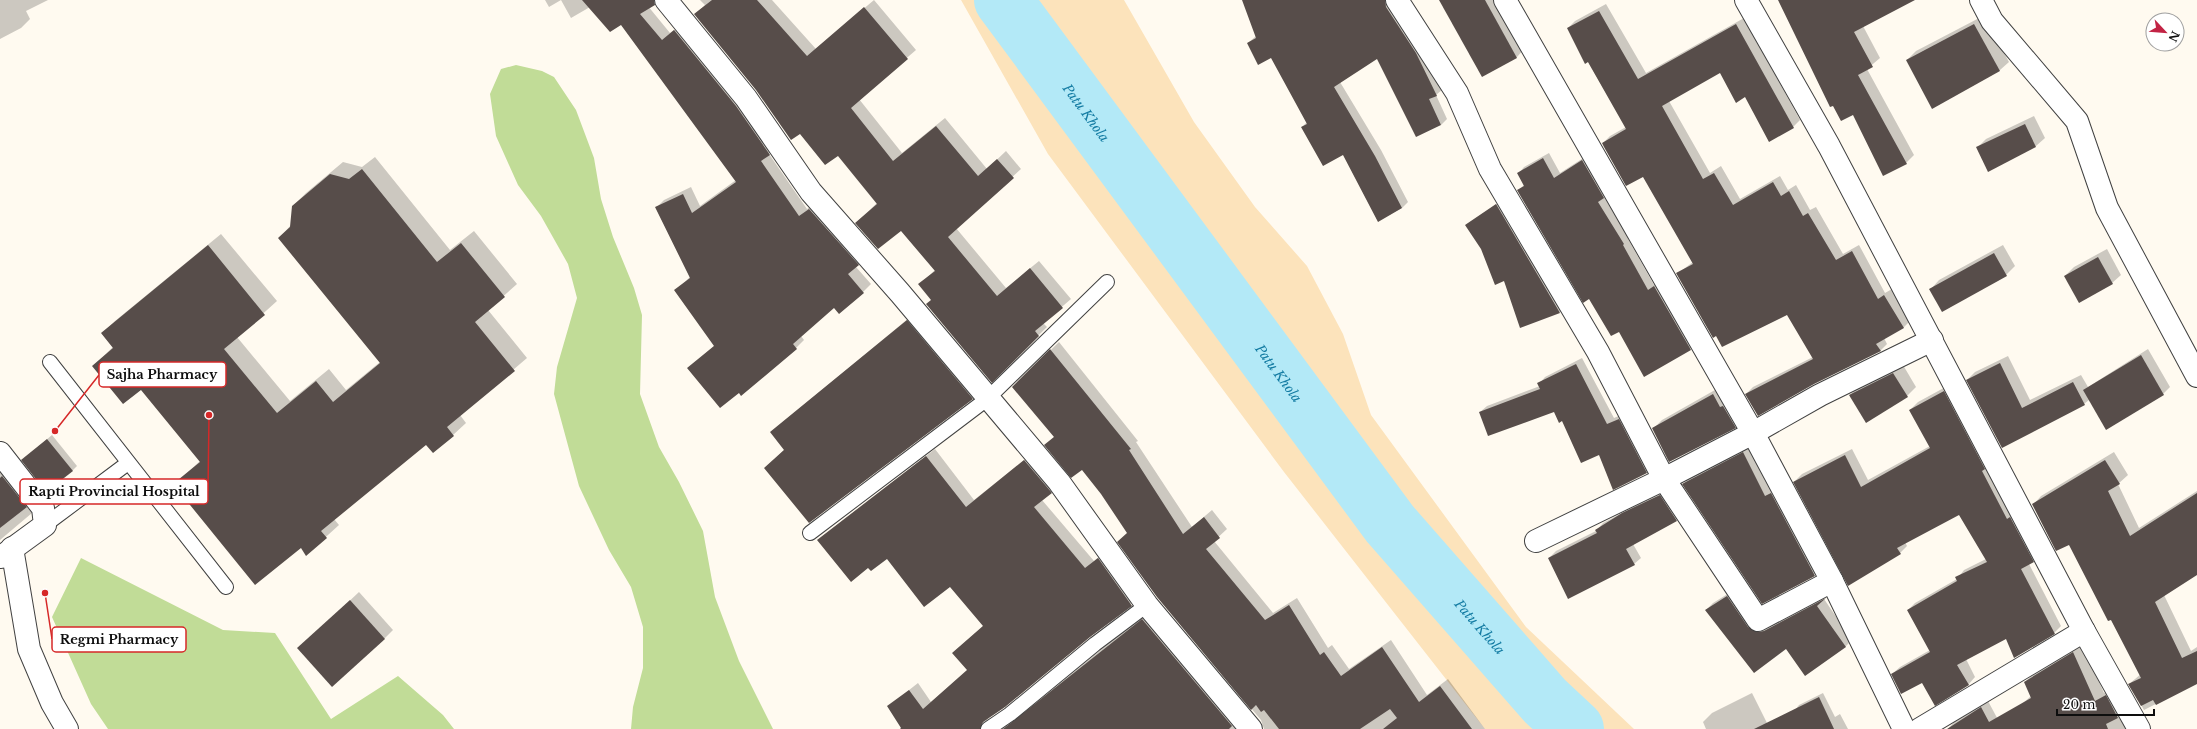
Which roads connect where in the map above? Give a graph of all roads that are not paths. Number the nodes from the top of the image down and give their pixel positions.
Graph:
1 (666, 0) edge
2 (1397, 0) edge
3 (1505, 0) edge
4 (1746, 0) edge
5 (1982, 0) edge
6 (1107, 282) dead end
7 (1932, 340) junction
8 (50, 362) dead end
9 (2197, 376) edge
10 (987, 399) junction
11 (1753, 433) junction
12 (0, 453) edge
13 (128, 463) junction
14 (1664, 479) junction
15 (44, 525) junction
16 (810, 533) dead end
17 (1536, 541) dead end
18 (6, 553) edge
19 (1832, 581) junction
20 (226, 587) dead end
21 (1147, 605) junction
22 (2084, 631) junction
23 (67, 729) edge
24 (988, 729) edge
25 (1251, 729) edge
26 (1904, 729) edge
27 (1920, 729) edge
28 (2138, 729) edge

1 - 10 street
2 - 14 street
3 - 11 street
4 - 7 street
5 - 9 street
6 - 10 lane
7 - 11 street
7 - 22 street
8 - 13 lane
10 - 16 lane
10 - 21 street
11 - 14 street
11 - 19 street
12 - 15 street
13 - 15 lane
13 - 20 lane
14 - 17 street
14 - 19 street
15 - 18 street
18 - 23 street
19 - 26 street
21 - 24 lane
21 - 25 street
22 - 27 street
22 - 28 street

